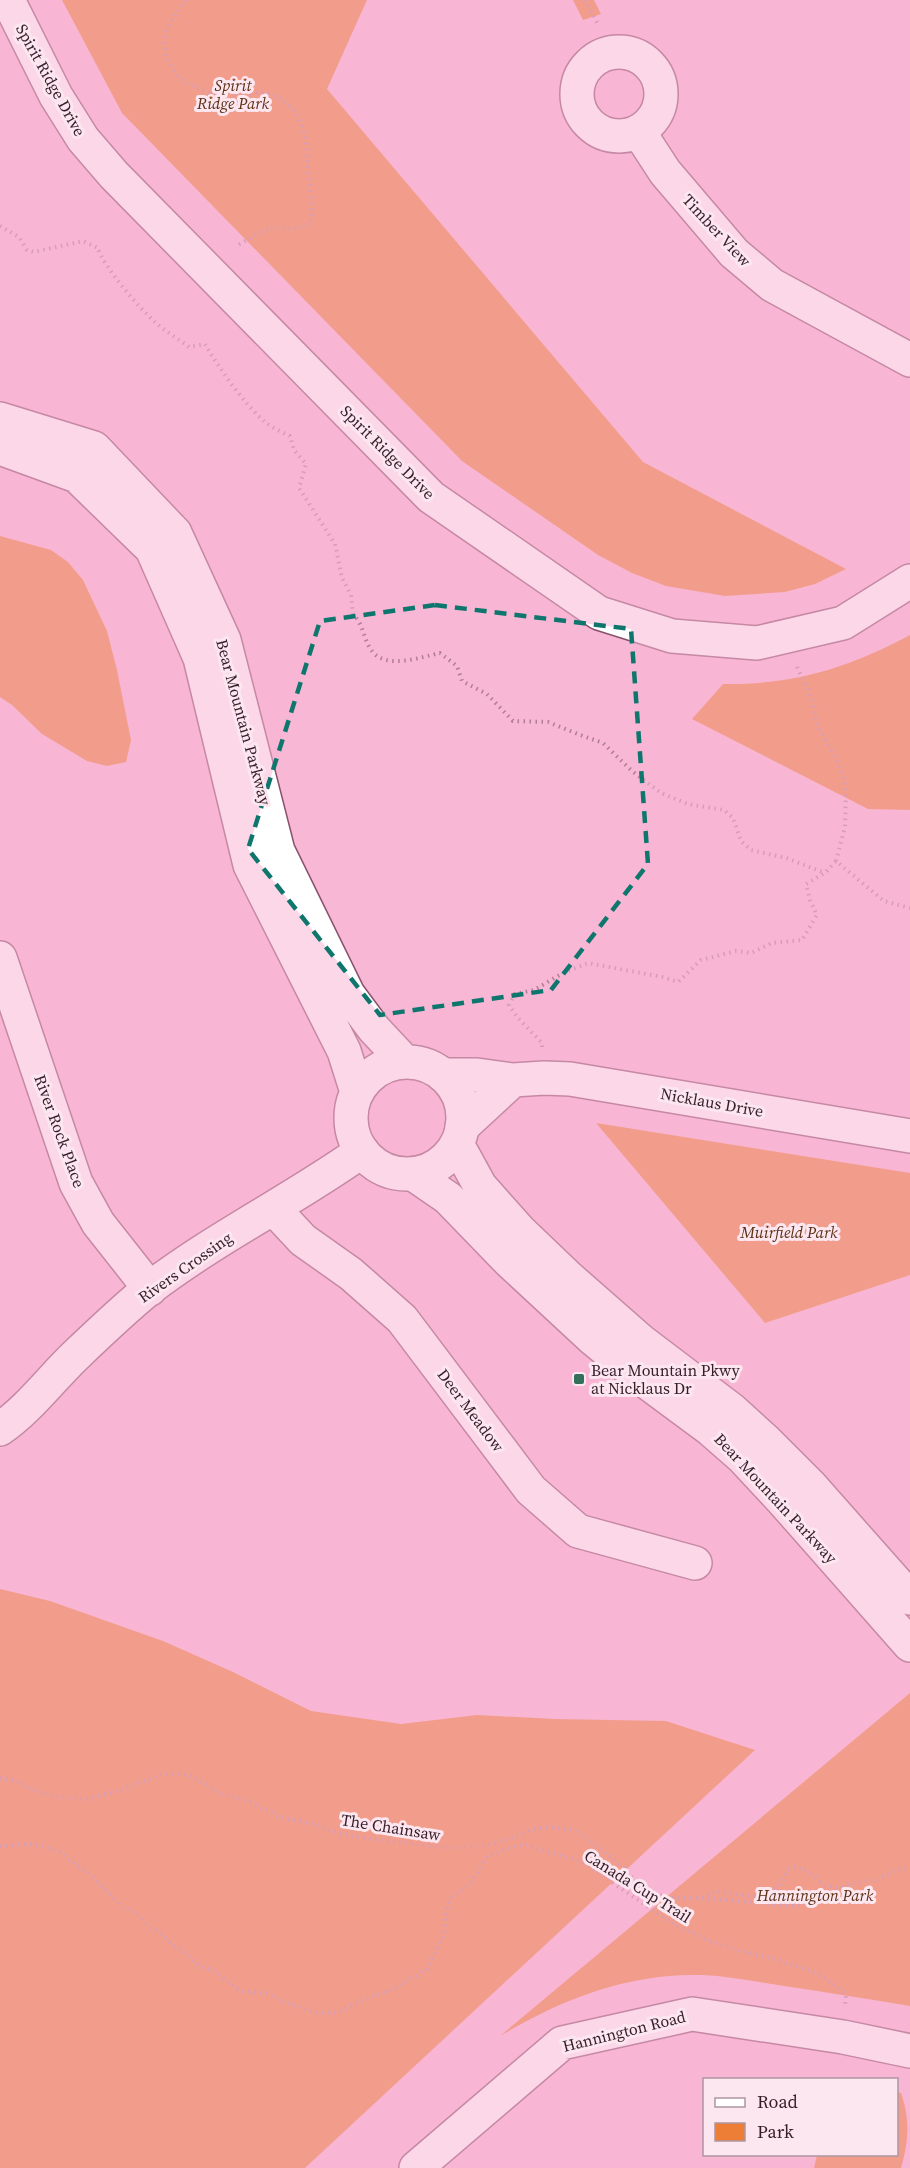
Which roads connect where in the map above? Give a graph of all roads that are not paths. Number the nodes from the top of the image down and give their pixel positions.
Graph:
1 (8, 0) edge
2 (639, 132) dead end
3 (910, 360) edge
4 (0, 419) edge
5 (0, 448) edge
6 (910, 581) edge
7 (0, 958) edge
8 (6, 993) edge
9 (405, 1062) junction
10 (444, 1076) junction
11 (528, 1079) junction
12 (357, 1092) junction
13 (460, 1135) junction
14 (910, 1136) edge
15 (362, 1152) junction
16 (413, 1174) junction
17 (274, 1209) junction
18 (150, 1289) junction
19 (0, 1429) edge
20 (695, 1563) dead end
21 (910, 1598) edge
22 (910, 1646) edge
23 (910, 2051) edge
24 (416, 2168) edge

1 - 6 street, Spirit Ridge Drive
2 - 3 street, Timber View
4 - 9 street, Bear Mountain Parkway
5 - 12 street, Bear Mountain Parkway
7 - 8 street, River Rock Place
8 - 18 street, River Rock Place
9 - 10 street
9 - 12 street
10 - 11 street, Nicklaus Drive
10 - 13 street
11 - 13 street
11 - 14 street, Nicklaus Drive
12 - 15 street
13 - 16 street
13 - 21 street, Bear Mountain Parkway
15 - 16 street
15 - 17 street, Rivers Crossing
16 - 22 street, Bear Mountain Parkway
17 - 18 street, Rivers Crossing
17 - 20 street, Deer Meadow
18 - 19 street, Rivers Crossing
23 - 24 street, Hannington Road

